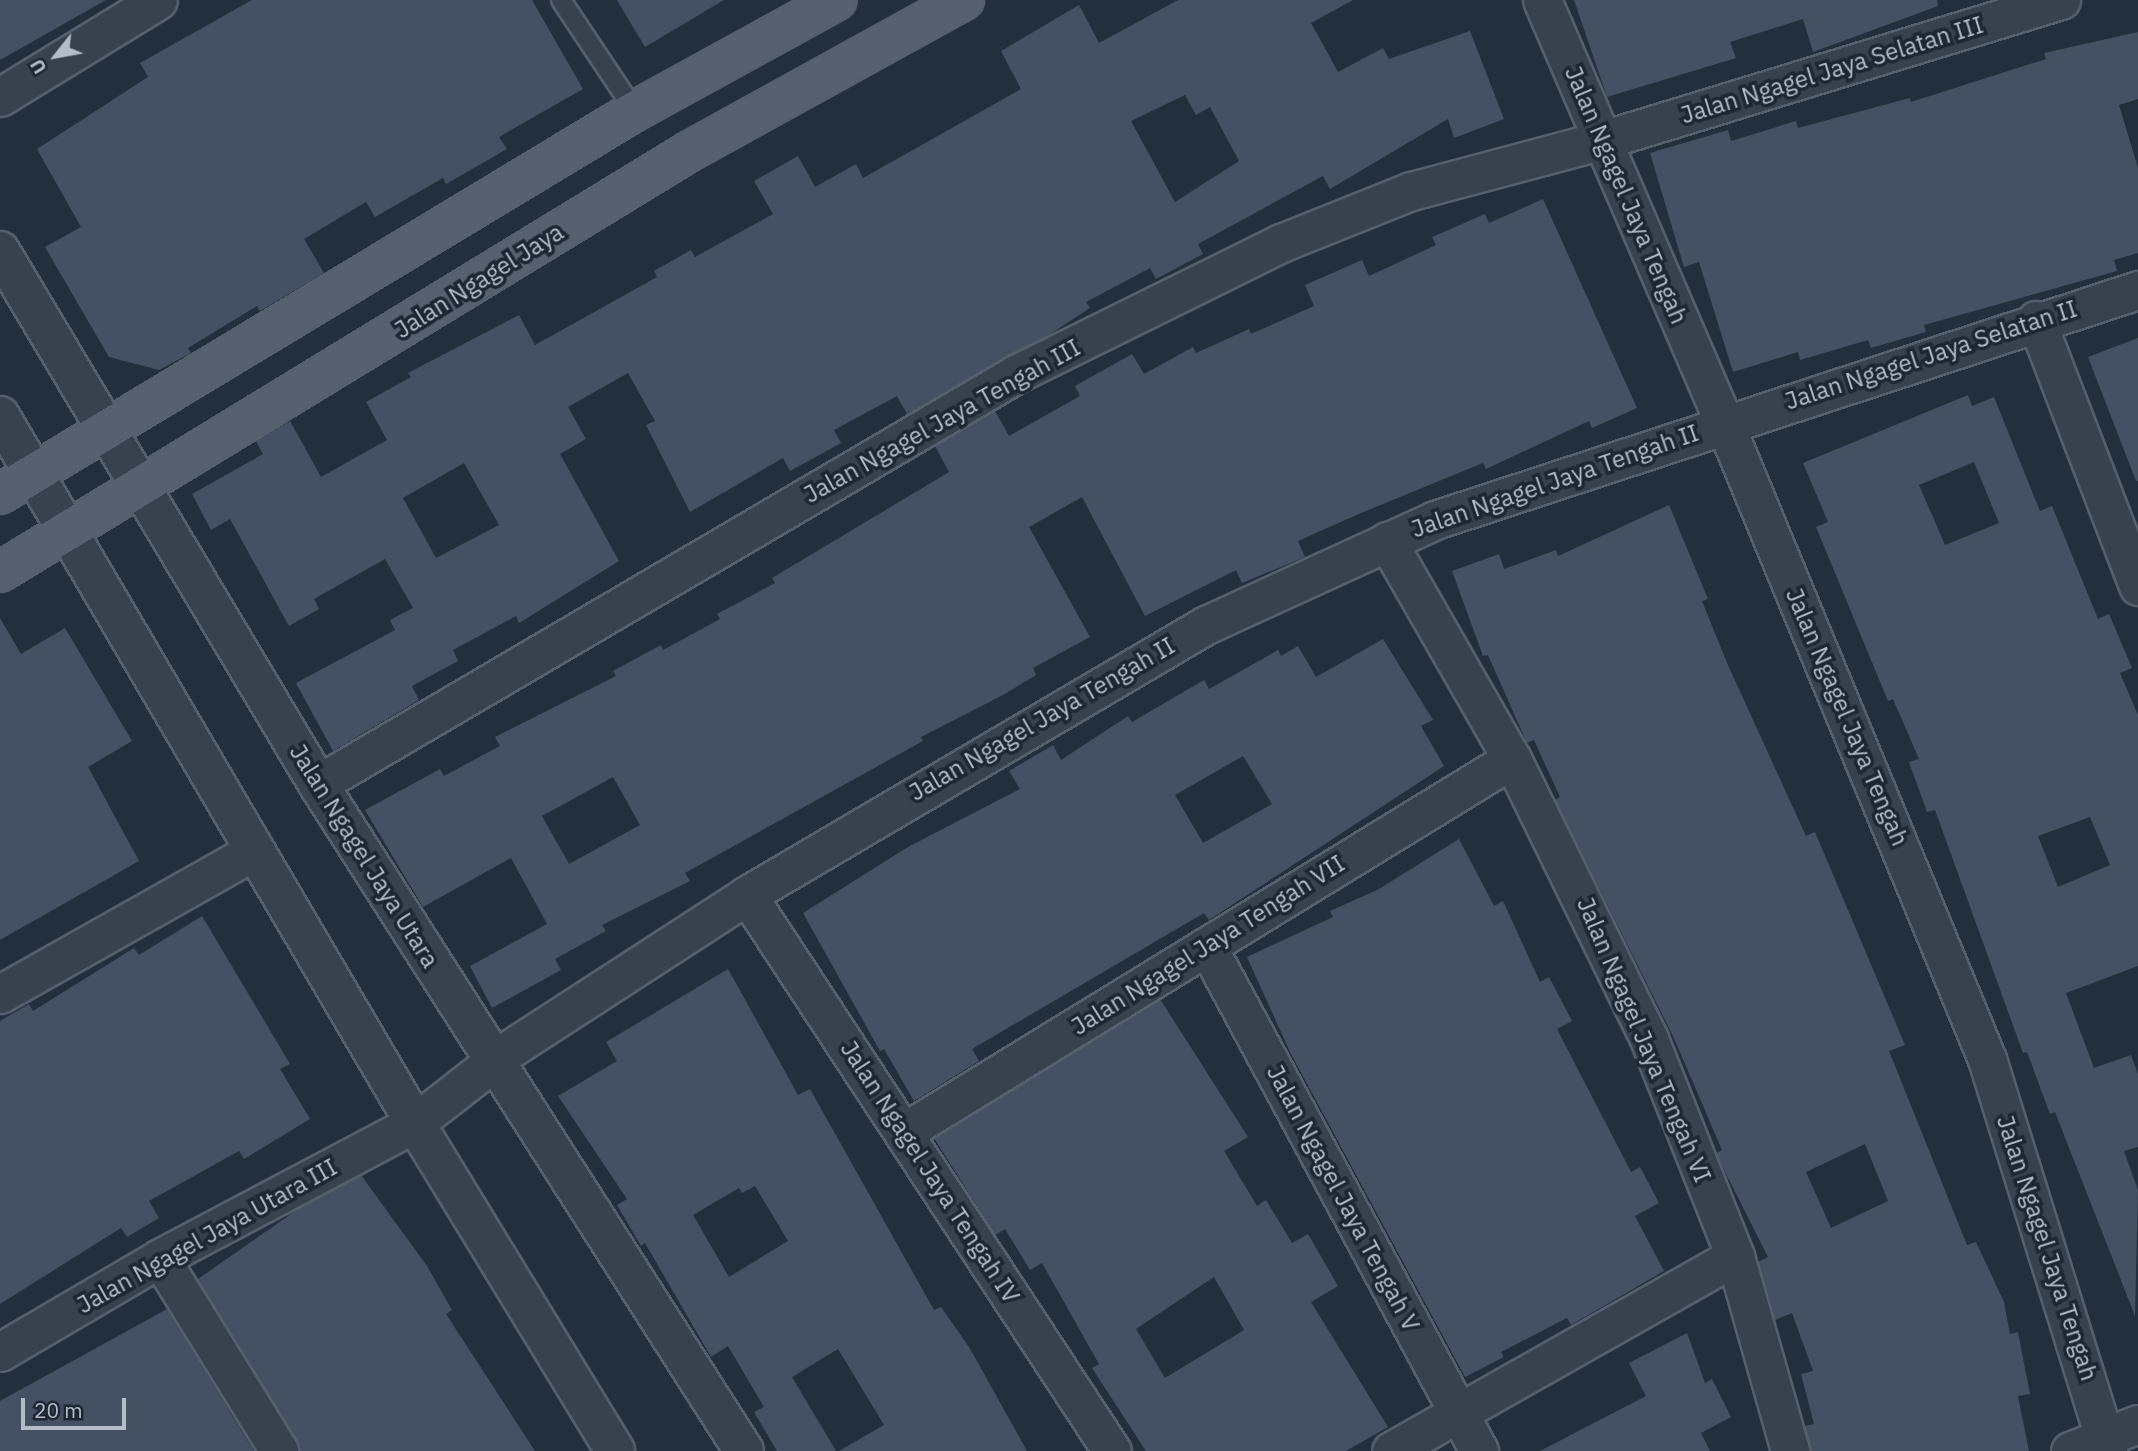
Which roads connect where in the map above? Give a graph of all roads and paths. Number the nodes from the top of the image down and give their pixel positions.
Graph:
1 (158, 0) edge
2 (561, 0) edge
3 (837, 0) edge
4 (964, 0) edge
5 (1542, 0) edge
6 (2061, 0) edge
7 (803, 18) junction
8 (827, 72) junction
9 (0, 97) edge
10 (635, 111) junction
11 (1603, 140) junction
12 (0, 251) edge
13 (2138, 290) edge
14 (2036, 320) junction
15 (0, 415) edge
16 (1724, 422) junction
17 (106, 428) junction
18 (33, 472) junction
19 (143, 487) junction
20 (0, 494) edge
21 (70, 530) junction
22 (1387, 541) junction
23 (0, 572) edge
24 (2138, 586) edge
25 (1512, 759) junction
26 (318, 784) junction
27 (254, 851) junction
28 (747, 895) junction
29 (1207, 946) junction
30 (0, 994) edge
31 (491, 1062) junction
32 (415, 1123) junction
33 (904, 1132) junction
34 (1735, 1256) junction
35 (160, 1258) junction
36 (0, 1352) edge
37 (1459, 1414) junction
38 (2118, 1437) edge
39 (279, 1451) edge
40 (615, 1451) edge
41 (744, 1451) edge
42 (1112, 1451) edge
43 (1391, 1451) edge
44 (1479, 1451) edge
45 (1790, 1451) edge
46 (2070, 1451) edge

1 - 9 street
2 - 10 lane
3 - 7 main road
4 - 8 main road, Jalan Ngagel Jaya
5 - 11 street, Jalan Ngagel Jaya Tengah
6 - 11 street, Jalan Ngagel Jaya Selatan III
7 - 8 main road
7 - 10 main road
8 - 19 main road, Jalan Ngagel Jaya
10 - 17 main road
11 - 16 street, Jalan Ngagel Jaya Tengah
11 - 26 street, Jalan Ngagel Jaya Tengah III
12 - 17 street, Jalan Ngagel Jaya Utara
13 - 14 street, Jalan Ngagel Jaya Selatan II
14 - 16 street, Jalan Ngagel Jaya Selatan II
14 - 24 street
15 - 18 street
16 - 22 street, Jalan Ngagel Jaya Tengah II
16 - 38 street, Jalan Ngagel Jaya Tengah
17 - 18 main road
17 - 19 street, Jalan Ngagel Jaya Utara
18 - 20 main road
18 - 21 street
19 - 21 main road, Jalan Ngagel Jaya
19 - 26 street, Jalan Ngagel Jaya Utara
21 - 23 main road, Jalan Ngagel Jaya
21 - 27 street
22 - 25 street, Jalan Ngagel Jaya Tengah VI
22 - 28 street, Jalan Ngagel Jaya Tengah II
25 - 29 street, Jalan Ngagel Jaya Tengah VII
25 - 34 street, Jalan Ngagel Jaya Tengah VI
26 - 31 street, Jalan Ngagel Jaya Utara
27 - 30 street
27 - 32 street
28 - 31 street, Jalan Ngagel Jaya Tengah II
28 - 33 street, Jalan Ngagel Jaya Tengah IV
29 - 33 street, Jalan Ngagel Jaya Tengah VII
29 - 37 street, Jalan Ngagel Jaya Tengah V
31 - 32 street, Jalan Ngagel Jaya Tengah II
31 - 41 street, Jalan Ngagel Jaya Utara
32 - 35 street, Jalan Ngagel Jaya Utara III
32 - 40 street
33 - 42 street, Jalan Ngagel Jaya Tengah IV
34 - 37 street
34 - 45 street, Jalan Ngagel Jaya Tengah VI
35 - 36 street, Jalan Ngagel Jaya Utara III
35 - 39 street
37 - 43 street
37 - 44 street, Jalan Ngagel Jaya Tengah V
38 - 46 street

